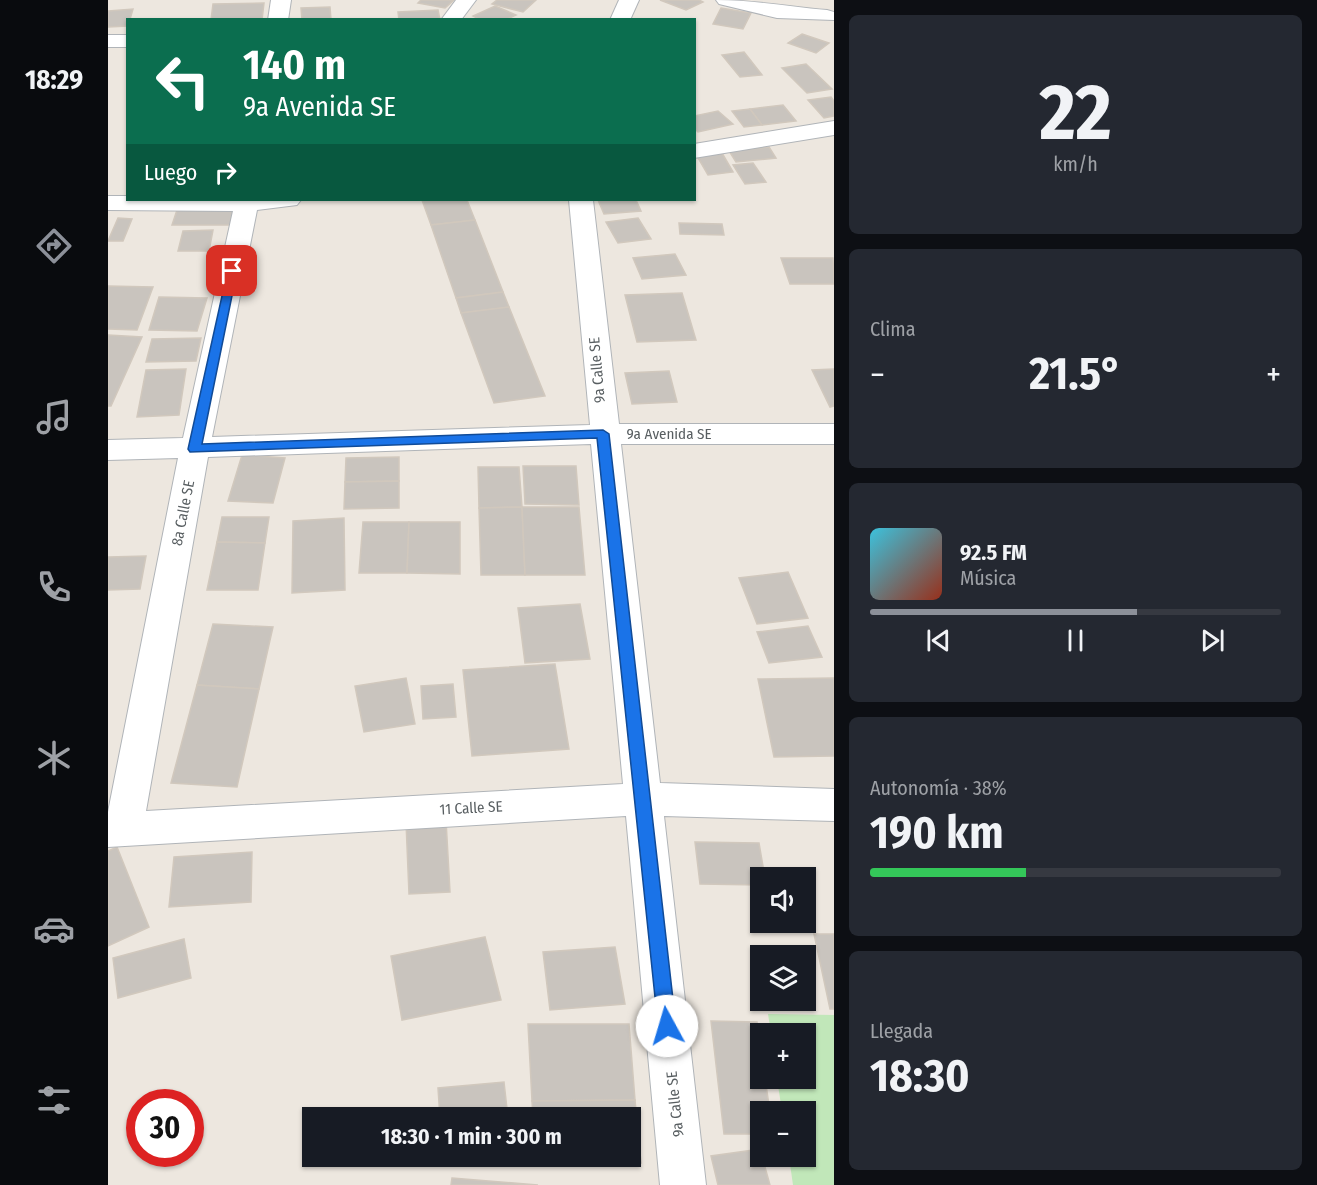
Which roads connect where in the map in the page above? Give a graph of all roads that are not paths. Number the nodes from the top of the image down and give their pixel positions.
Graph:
1 (281, 0) edge
2 (466, 0) edge
3 (629, 0) edge
4 (726, 0) edge
5 (808, 0) edge
6 (278, 18) edge
7 (452, 18) edge
8 (621, 18) edge
9 (830, 19) edge
10 (108, 41) edge
11 (126, 41) edge
12 (834, 128) edge
13 (696, 151) edge
14 (268, 201) edge
15 (580, 201) edge
16 (246, 202) edge
17 (108, 203) edge
18 (603, 434) junction
19 (834, 434) edge
20 (195, 449) junction
21 (108, 450) edge
22 (644, 799) junction
23 (834, 805) edge
24 (116, 829) edge
25 (683, 1185) edge

1 - 6 street
2 - 7 street
3 - 8 street
4 - 9 street
5 - 9 street
10 - 11 street
12 - 13 street
14 - 16 street
15 - 18 street, 9a Calle SE
16 - 17 street
16 - 20 street, 8a Calle SE
18 - 19 street, 9a Avenida SE
18 - 20 street, 9a Avenida SE
18 - 22 street, 9a Calle SE
20 - 21 street, 9a Avenida SE
20 - 24 street, 8a Calle SE
22 - 23 street, 11 Calle SE
22 - 24 street, 11 Calle SE
22 - 25 street, 9a Calle SE

